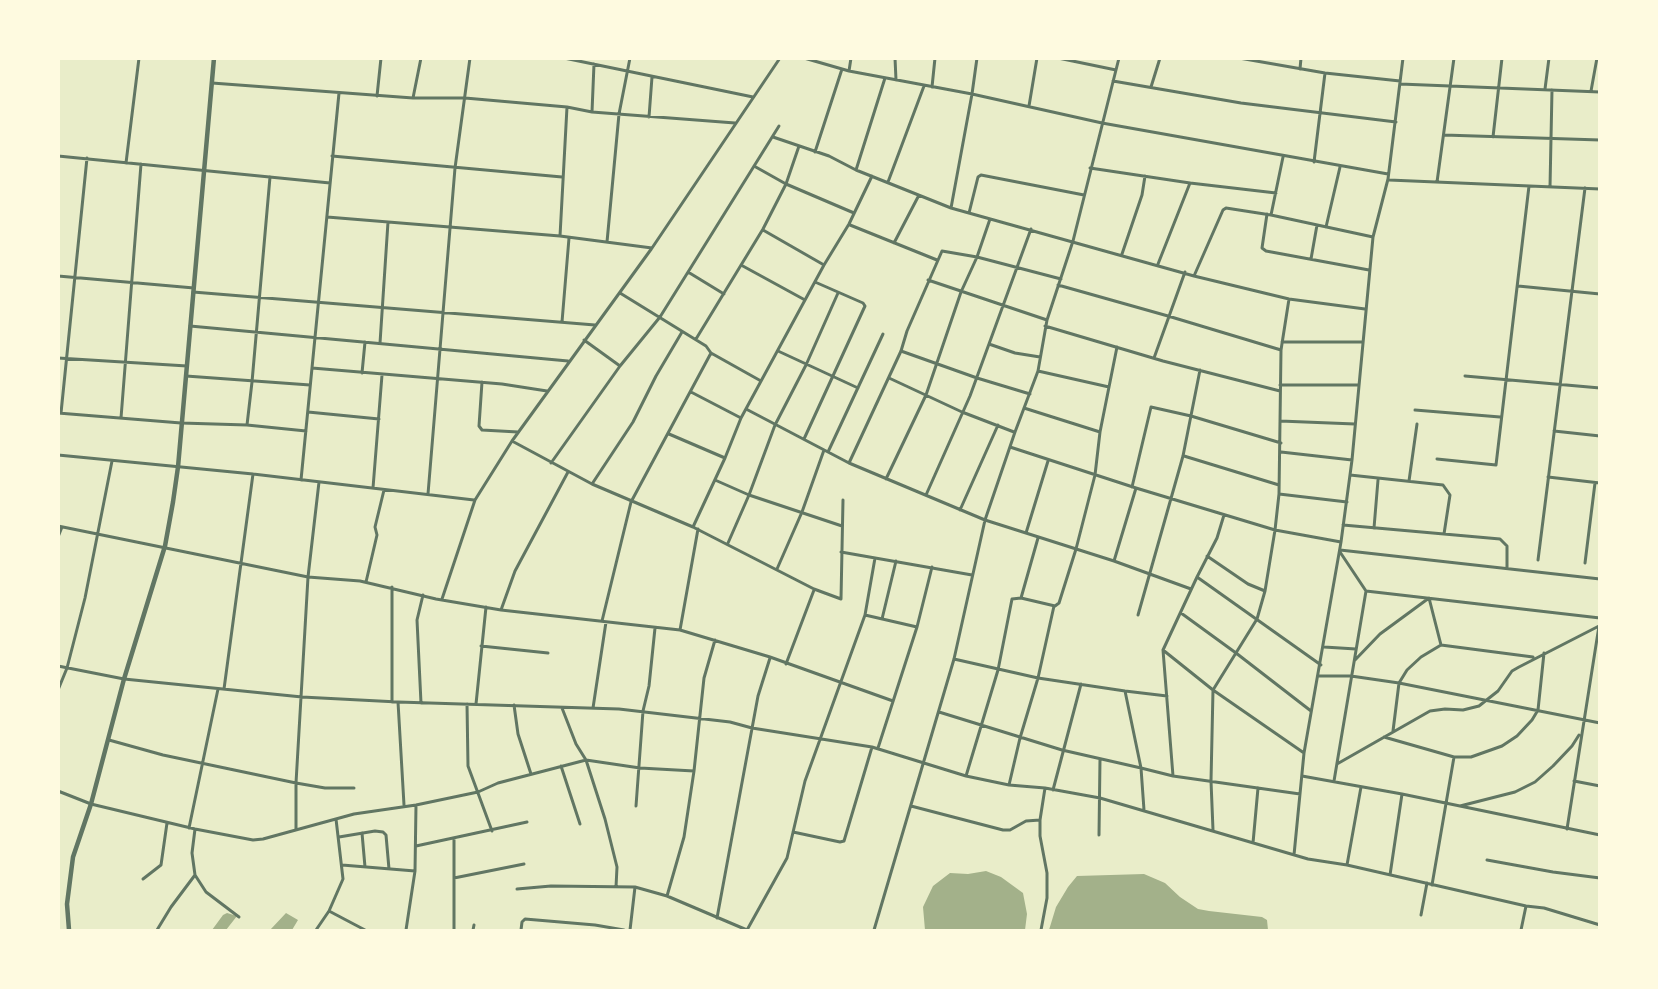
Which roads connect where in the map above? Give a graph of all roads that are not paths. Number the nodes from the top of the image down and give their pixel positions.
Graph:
1 (140, 58) edge
2 (214, 58) edge
3 (381, 58) edge
4 (421, 58) edge
5 (470, 58) edge
6 (564, 58) edge
7 (630, 58) edge
8 (780, 58) edge
9 (804, 58) edge
10 (851, 58) edge
11 (895, 58) edge
12 (935, 58) edge
13 (977, 58) edge
14 (1037, 58) edge
15 (1058, 58) edge
16 (1119, 58) edge
17 (1160, 58) edge
18 (1239, 58) edge
19 (1301, 58) edge
20 (1402, 58) edge
21 (1454, 58) edge
22 (1502, 58) edge
23 (1549, 58) edge
24 (1597, 58) edge
25 (594, 64) junction
26 (842, 69) junction
27 (1299, 69) junction
28 (1116, 70) junction
29 (628, 71) junction
30 (849, 71) junction
31 (1325, 73) junction
32 (652, 76) junction
33 (885, 78) junction
34 (896, 80) junction
35 (1113, 81) junction
36 (1400, 82) junction
37 (212, 83) junction
38 (924, 85) junction
39 (1450, 86) junction
40 (932, 87) junction
41 (1151, 87) junction
42 (1499, 88) junction
43 (1545, 90) junction
44 (1552, 90) junction
45 (1591, 91) junction
46 (1599, 92) edge
47 (339, 93) junction
48 (972, 94) junction
49 (377, 96) junction
50 (753, 97) junction
51 (413, 98) junction
52 (465, 98) junction
53 (1029, 106) junction
54 (567, 107) junction
55 (592, 112) junction
56 (1320, 113) junction
57 (619, 114) junction
58 (649, 117) junction
59 (1396, 122) junction
60 (735, 123) junction
61 (1102, 123) junction
62 (779, 126) dead end
63 (1444, 135) junction
64 (1493, 136) junction
65 (773, 137) junction
66 (1551, 139) junction
67 (1599, 141) edge
68 (799, 146) junction
69 (815, 152) junction
70 (58, 156) edge
71 (332, 156) junction
72 (1283, 157) junction
73 (87, 159) junction
74 (126, 162) junction
75 (1314, 162) junction
76 (141, 164) junction
77 (754, 166) junction
78 (1340, 166) junction
79 (455, 168) junction
80 (1090, 168) junction
81 (205, 170) junction
82 (856, 170) junction
83 (1388, 174) junction
84 (872, 176) junction
85 (1145, 176) junction
86 (270, 177) junction
87 (562, 177) junction
88 (1388, 180) junction
89 (888, 182) junction
90 (1437, 182) junction
91 (330, 183) junction
92 (1190, 183) junction
93 (786, 184) junction
94 (1529, 186) junction
95 (1550, 187) junction
96 (1585, 188) junction
97 (1599, 189) edge
98 (1276, 193) junction
99 (919, 195) junction
100 (1084, 195) junction
101 (951, 208) junction
102 (854, 213) junction
103 (969, 213) junction
104 (1269, 214) junction
105 (327, 217) junction
106 (990, 219) junction
107 (388, 222) junction
108 (849, 224) junction
109 (1317, 225) junction
110 (1326, 226) junction
111 (450, 228) junction
112 (763, 229) junction
113 (1031, 229) junction
114 (560, 236) junction
115 (1373, 237) junction
116 (569, 238) junction
117 (1073, 241) junction
118 (607, 242) junction
119 (894, 243) junction
120 (652, 248) junction
121 (1122, 254) junction
122 (977, 257) junction
123 (1311, 259) junction
124 (937, 260) junction
125 (1158, 264) junction
126 (824, 265) junction
127 (741, 266) junction
128 (1018, 268) junction
129 (1369, 270) junction
130 (688, 272) junction
131 (1185, 272) junction
132 (58, 276) edge
133 (1194, 276) junction
134 (75, 278) junction
135 (1061, 279) junction
136 (928, 280) junction
137 (815, 282) junction
138 (132, 284) junction
139 (1058, 285) junction
140 (1518, 286) junction
141 (194, 290) junction
142 (1572, 291) junction
143 (961, 292) junction
144 (620, 293) junction
145 (838, 293) junction
146 (724, 294) junction
147 (1599, 294) edge
148 (259, 298) junction
149 (1289, 299) junction
150 (805, 300) junction
151 (318, 302) junction
152 (1003, 306) junction
153 (382, 308) junction
154 (1365, 309) junction
155 (444, 312) junction
156 (1168, 316) junction
157 (660, 317) junction
158 (1047, 320) junction
159 (562, 322) junction
160 (596, 325) junction
161 (190, 326) junction
162 (1045, 326) junction
163 (257, 332) junction
164 (682, 332) junction
165 (883, 334) dead end
166 (315, 338) junction
167 (696, 339) junction
168 (584, 340) junction
169 (365, 342) junction
170 (1282, 342) junction
171 (1363, 342) junction
172 (380, 344) junction
173 (989, 344) junction
174 (1117, 347) junction
175 (440, 349) junction
176 (1281, 350) junction
177 (778, 351) junction
178 (902, 351) junction
179 (711, 352) junction
180 (1040, 357) junction
181 (58, 358) edge
182 (67, 358) junction
183 (1154, 358) junction
184 (569, 361) junction
185 (126, 362) junction
186 (937, 363) junction
187 (806, 365) junction
188 (187, 366) junction
189 (620, 366) junction
190 (312, 368) junction
191 (1200, 370) junction
192 (1038, 371) junction
193 (362, 373) junction
194 (382, 375) junction
195 (186, 376) junction
196 (1465, 376) dead end
197 (832, 377) junction
198 (889, 378) junction
199 (976, 378) junction
200 (437, 380) junction
201 (1507, 380) junction
202 (761, 381) junction
203 (252, 382) junction
204 (482, 382) junction
205 (310, 385) junction
206 (1280, 385) junction
207 (1359, 385) junction
208 (1560, 385) junction
209 (1108, 387) junction
210 (858, 388) junction
211 (1599, 388) edge
212 (547, 391) junction
213 (1280, 391) junction
214 (690, 392) junction
215 (1030, 394) junction
216 (926, 395) junction
217 (1024, 408) junction
218 (746, 410) junction
219 (1415, 410) dead end
220 (308, 412) junction
221 (962, 412) junction
222 (60, 413) edge
223 (1191, 416) junction
224 (1500, 417) junction
225 (121, 418) junction
226 (741, 418) junction
227 (379, 419) junction
228 (1280, 422) junction
229 (181, 423) junction
230 (1355, 424) junction
231 (1417, 424) dead end
232 (247, 425) junction
233 (776, 425) junction
234 (998, 425) junction
235 (306, 431) junction
236 (1554, 431) junction
237 (518, 432) junction
238 (1015, 432) junction
239 (1100, 432) junction
240 (669, 434) junction
241 (1599, 436) edge
242 (804, 439) junction
243 (512, 441) junction
244 (1281, 443) junction
245 (1010, 447) junction
246 (826, 451) junction
247 (1281, 452) junction
248 (58, 455) edge
249 (1183, 456) junction
250 (725, 459) junction
251 (1437, 459) dead end
252 (1352, 460) junction
253 (112, 461) junction
254 (1048, 461) junction
255 (551, 463) junction
256 (849, 463) junction
257 (178, 467) junction
258 (568, 472) junction
259 (253, 474) junction
260 (1095, 475) junction
261 (1350, 475) junction
262 (1548, 477) junction
263 (886, 479) junction
264 (1378, 479) junction
265 (301, 480) junction
266 (715, 480) junction
267 (319, 482) junction
268 (1409, 482) junction
269 (1594, 483) junction
270 (1599, 483) edge
271 (592, 484) junction
272 (1279, 485) junction
273 (373, 488) junction
274 (1134, 488) junction
275 (384, 490) junction
276 (428, 494) junction
277 (1279, 494) junction
278 (749, 495) junction
279 (926, 496) junction
280 (1172, 499) junction
281 (475, 500) junction
282 (843, 500) dead end
283 (632, 502) junction
284 (1347, 502) junction
285 (960, 510) junction
286 (802, 512) junction
287 (1224, 515) junction
288 (986, 520) junction
289 (842, 525) junction
290 (1343, 525) junction
291 (60, 526) edge
292 (693, 527) junction
293 (1374, 528) junction
294 (698, 529) junction
295 (1275, 530) junction
296 (1026, 533) junction
297 (99, 534) junction
298 (1443, 535) junction
299 (58, 537) edge
300 (1038, 538) junction
301 (1341, 542) junction
302 (728, 543) junction
303 (165, 546) junction
304 (1076, 549) junction
305 (1340, 550) junction
306 (841, 552) junction
307 (1207, 556) junction
308 (874, 558) junction
309 (896, 561) junction
310 (1114, 561) junction
311 (1538, 561) dead end
312 (241, 563) junction
313 (1585, 563) dead end
314 (932, 567) junction
315 (1507, 568) junction
316 (777, 570) junction
317 (972, 575) junction
318 (1150, 575) junction
319 (1197, 576) junction
320 (308, 577) junction
321 (1599, 579) edge
322 (366, 582) junction
323 (392, 587) junction
324 (814, 589) junction
325 (1191, 590) junction
326 (1265, 591) junction
327 (1366, 591) junction
328 (423, 595) junction
329 (1021, 598) junction
330 (1429, 598) junction
331 (442, 599) junction
332 (1055, 606) junction
333 (486, 607) junction
334 (501, 610) junction
335 (1180, 614) junction
336 (865, 615) junction
337 (1138, 615) dead end
338 (1599, 618) edge
339 (882, 619) junction
340 (1257, 619) junction
341 (601, 622) junction
342 (606, 622) junction
343 (1599, 625) edge
344 (917, 627) junction
345 (655, 628) junction
346 (680, 630) junction
347 (715, 640) junction
348 (1442, 645) junction
349 (481, 646) junction
350 (1324, 647) junction
351 (1356, 649) junction
352 (1163, 650) junction
353 (1236, 652) junction
354 (1544, 652) junction
355 (548, 653) dead end
356 (770, 657) junction
357 (1534, 657) junction
358 (954, 660) junction
359 (1354, 661) junction
360 (786, 664) junction
361 (1321, 665) junction
362 (58, 666) edge
363 (67, 668) junction
364 (998, 670) junction
365 (1318, 676) junction
366 (1352, 676) junction
367 (1038, 678) junction
368 (124, 679) junction
369 (841, 682) junction
370 (1399, 683) junction
371 (1081, 684) junction
372 (218, 689) junction
373 (224, 689) junction
374 (58, 690) edge
375 (1213, 690) junction
376 (1125, 691) junction
377 (1167, 696) junction
378 (302, 697) junction
379 (1486, 700) junction
380 (893, 701) junction
381 (392, 702) junction
382 (398, 702) junction
383 (422, 703) junction
384 (467, 704) junction
385 (476, 704) junction
386 (514, 705) junction
387 (562, 708) junction
388 (593, 708) junction
389 (1538, 710) junction
390 (643, 711) junction
391 (1311, 711) junction
392 (939, 712) junction
393 (699, 719) junction
394 (1583, 719) junction
395 (1599, 723) edge
396 (980, 726) junction
397 (752, 728) junction
398 (1393, 731) junction
399 (1581, 731) junction
400 (1382, 737) junction
401 (1020, 738) junction
402 (820, 739) junction
403 (109, 740) junction
404 (872, 747) junction
405 (878, 748) junction
406 (1062, 750) junction
407 (1304, 753) junction
408 (1455, 757) junction
409 (1100, 759) junction
410 (586, 760) junction
411 (203, 763) junction
412 (924, 764) junction
413 (1337, 764) junction
414 (561, 766) junction
415 (639, 768) junction
416 (1141, 768) junction
417 (694, 771) junction
418 (531, 774) junction
419 (966, 776) junction
420 (1173, 776) junction
421 (1302, 776) junction
422 (1211, 781) junction
423 (1574, 781) junction
424 (1334, 782) junction
425 (296, 783) junction
426 (1009, 785) junction
427 (1361, 786) junction
428 (1599, 786) edge
429 (354, 788) dead end
430 (1044, 788) junction
431 (1258, 788) junction
432 (1053, 790) junction
433 (58, 791) edge
434 (478, 792) junction
435 (1300, 794) junction
436 (1402, 794) junction
437 (1100, 798) junction
438 (91, 804) junction
439 (1448, 804) junction
440 (404, 805) junction
441 (416, 805) junction
442 (636, 806) dead end
443 (911, 806) junction
444 (1458, 806) junction
445 (1144, 810) junction
446 (336, 819) junction
447 (1040, 820) junction
448 (527, 822) dead end
449 (167, 823) junction
450 (580, 824) dead end
451 (189, 828) junction
452 (195, 829) junction
453 (1567, 829) junction
454 (296, 830) junction
455 (1213, 830) junction
456 (492, 831) junction
457 (792, 831) junction
458 (362, 833) junction
459 (1099, 835) dead end
460 (1599, 835) edge
461 (339, 837) junction
462 (454, 838) junction
463 (1253, 843) junction
464 (416, 846) junction
465 (1294, 855) junction
466 (1487, 860) dead end
467 (524, 864) dead end
468 (342, 865) junction
469 (1347, 865) junction
470 (365, 867) junction
471 (389, 869) junction
472 (415, 872) junction
473 (195, 875) junction
474 (1390, 875) junction
475 (454, 878) junction
476 (143, 879) dead end
477 (1599, 879) edge
478 (1427, 883) junction
479 (1432, 885) junction
480 (616, 887) junction
481 (634, 887) junction
482 (517, 889) dead end
483 (667, 896) junction
484 (1526, 906) junction
485 (329, 911) junction
486 (1421, 915) dead end
487 (238, 917) dead end
488 (717, 918) junction
489 (474, 925) dead end
490 (1599, 925) edge
491 (69, 930) edge
492 (157, 930) edge
493 (316, 930) edge
494 (364, 930) edge
495 (406, 930) edge
496 (454, 930) edge
497 (473, 930) edge
498 (521, 930) edge
499 (624, 930) edge
500 (630, 930) edge
501 (874, 930) edge
502 (1041, 930) edge
503 (1521, 930) edge

1 - 74 street
2 - 37 street
3 - 49 street
4 - 51 street
5 - 52 street
6 - 25 street
7 - 29 street
8 - 50 street
9 - 26 street
10 - 30 street
11 - 34 street
12 - 40 street
13 - 48 street
14 - 53 street
15 - 28 street
16 - 28 street
17 - 41 street
18 - 27 street
19 - 27 street
20 - 36 street
21 - 39 street
22 - 42 street
23 - 43 street
24 - 45 street
25 - 29 street
25 - 55 street
26 - 30 street
26 - 69 street
27 - 31 street
28 - 35 street
29 - 32 street
29 - 57 street
30 - 33 street
31 - 36 street
31 - 56 street
32 - 50 street
32 - 58 street
33 - 34 street
33 - 82 street
34 - 38 street
35 - 41 street
35 - 61 street
36 - 39 street
36 - 59 street
37 - 47 street
37 - 81 street
38 - 40 street
38 - 89 street
39 - 42 street
39 - 63 street
40 - 48 street
41 - 56 street
42 - 43 street
42 - 64 street
43 - 44 street
44 - 45 street
44 - 66 street
45 - 46 street
47 - 49 street
47 - 71 street
48 - 53 street
48 - 101 street
49 - 51 street
50 - 60 street
51 - 52 street
52 - 54 street
52 - 79 street
53 - 61 street
54 - 55 street
54 - 87 street
55 - 57 street
56 - 59 street
56 - 75 street
57 - 58 street
57 - 118 street
58 - 60 street
59 - 83 street
60 - 120 street
61 - 72 street
61 - 80 street
62 - 65 street
63 - 64 street
63 - 90 street
64 - 66 street
65 - 68 street
65 - 77 street
66 - 67 street
66 - 95 street
68 - 69 street
68 - 93 street
69 - 82 street
70 - 73 street
71 - 79 street
71 - 91 street
72 - 75 street
72 - 98 street
73 - 74 street
73 - 134 street
74 - 76 street
75 - 78 street
76 - 81 street
76 - 138 street
77 - 93 street
77 - 130 street
78 - 83 street
78 - 110 street
79 - 87 street
79 - 111 street
80 - 85 street
80 - 100 street
81 - 86 street
81 - 141 street
82 - 84 street
83 - 88 street
84 - 89 street
84 - 102 street
85 - 92 street
85 - 121 street
86 - 91 street
86 - 148 street
87 - 114 street
88 - 90 street
88 - 115 street
89 - 99 street
90 - 94 street
91 - 105 street
92 - 98 street
92 - 125 street
93 - 102 street
93 - 112 street
94 - 95 street
94 - 140 street
95 - 96 street
96 - 97 street
96 - 142 street
98 - 104 street
99 - 101 street
99 - 119 street
100 - 103 street
100 - 117 street
101 - 103 street
102 - 108 street
103 - 106 street
104 - 109 street
104 - 123 street
104 - 133 street
105 - 107 street
105 - 151 street
106 - 113 street
106 - 122 street
107 - 111 street
107 - 153 street
108 - 119 street
108 - 126 street
109 - 110 street
109 - 123 street
110 - 115 street
111 - 114 street
111 - 155 street
112 - 126 street
112 - 127 street
113 - 117 street
113 - 128 street
114 - 116 street
115 - 129 street
116 - 118 street
116 - 159 street
117 - 121 street
117 - 135 street
118 - 120 street
119 - 124 street
120 - 144 street
121 - 125 street
122 - 124 street
122 - 128 street
122 - 143 street
123 - 129 street
124 - 136 street
125 - 131 street
126 - 137 street
127 - 146 street
127 - 150 street
128 - 135 street
128 - 152 street
129 - 154 street
130 - 146 street
130 - 157 street
131 - 133 street
131 - 156 street
132 - 134 street
133 - 149 street
134 - 138 street
134 - 182 street
135 - 139 street
136 - 143 street
136 - 178 street
137 - 145 street
137 - 150 street
138 - 141 street
138 - 185 street
139 - 156 street
139 - 158 street
140 - 142 street
140 - 201 street
141 - 148 street
141 - 161 street
142 - 147 street
142 - 208 street
143 - 152 street
143 - 186 street
144 - 157 street
144 - 160 street
145 - 187 street
145 - 197 street
146 - 167 street
148 - 151 street
148 - 163 street
149 - 154 street
149 - 170 street
150 - 177 street
151 - 153 street
151 - 166 street
152 - 158 street
152 - 173 street
153 - 155 street
153 - 172 street
154 - 171 street
155 - 159 street
155 - 175 street
156 - 176 street
156 - 183 street
157 - 164 street
157 - 189 street
158 - 162 street
159 - 160 street
160 - 168 street
161 - 163 street
161 - 188 street
162 - 174 street
162 - 180 street
163 - 166 street
163 - 203 street
164 - 167 street
164 - 271 street
165 - 210 street
166 - 169 street
166 - 190 street
167 - 179 street
168 - 184 street
168 - 189 street
169 - 172 street
169 - 193 street
170 - 171 street
170 - 176 street
171 - 207 street
172 - 175 street
173 - 180 street
173 - 199 street
174 - 183 street
174 - 209 street
175 - 184 street
175 - 200 street
176 - 206 street
177 - 187 street
177 - 202 street
178 - 186 street
178 - 198 street
179 - 202 street
179 - 214 street
180 - 192 street
181 - 182 street
182 - 185 street
182 - 222 street
183 - 191 street
184 - 212 street
185 - 188 street
185 - 225 street
186 - 199 street
186 - 216 street
187 - 197 street
187 - 233 street
188 - 195 street
189 - 255 street
190 - 193 street
190 - 205 street
191 - 213 street
191 - 223 street
192 - 209 street
192 - 215 street
193 - 194 street
194 - 200 street
194 - 227 street
195 - 203 street
195 - 229 street
196 - 201 street
197 - 210 street
197 - 242 street
198 - 216 street
198 - 256 street
199 - 215 street
199 - 221 street
200 - 204 street
200 - 276 street
201 - 208 street
201 - 224 street
202 - 218 street
203 - 205 street
203 - 232 street
204 - 212 street
204 - 237 street
205 - 220 street
206 - 207 street
206 - 213 street
207 - 230 street
208 - 211 street
208 - 236 street
209 - 239 street
210 - 246 street
212 - 237 street
213 - 228 street
214 - 226 street
214 - 240 street
215 - 217 street
216 - 221 street
216 - 263 street
217 - 238 street
217 - 239 street
218 - 226 street
218 - 233 street
219 - 224 street
220 - 227 street
220 - 235 street
221 - 234 street
221 - 279 street
222 - 225 street
223 - 244 street
223 - 249 street
223 - 274 street
224 - 251 street
225 - 229 street
226 - 250 street
227 - 273 street
228 - 230 street
228 - 244 street
229 - 232 street
229 - 257 street
230 - 252 street
231 - 268 street
232 - 235 street
233 - 242 street
233 - 278 street
234 - 238 street
234 - 285 street
235 - 265 street
236 - 241 street
236 - 262 street
237 - 243 street
238 - 245 street
239 - 260 street
240 - 250 street
240 - 283 street
242 - 246 street
243 - 255 street
243 - 281 street
244 - 247 street
245 - 254 street
245 - 288 street
246 - 256 street
246 - 286 street
247 - 252 street
247 - 272 street
248 - 253 street
249 - 272 street
249 - 280 street
250 - 266 street
252 - 261 street
253 - 257 street
253 - 297 street
254 - 260 street
254 - 296 street
255 - 258 street
256 - 263 street
257 - 259 street
257 - 303 street
258 - 271 street
258 - 334 street
259 - 265 street
259 - 312 street
260 - 274 street
260 - 304 street
261 - 264 street
261 - 284 street
262 - 269 street
262 - 311 street
263 - 279 street
264 - 268 street
264 - 293 street
265 - 267 street
266 - 278 street
266 - 292 street
267 - 273 street
267 - 320 street
268 - 298 street
269 - 270 street
269 - 313 street
271 - 283 street
272 - 277 street
273 - 275 street
274 - 280 street
274 - 310 street
275 - 276 street
275 - 322 street
276 - 281 street
277 - 284 street
277 - 295 street
278 - 286 street
278 - 302 street
279 - 285 street
280 - 287 street
280 - 318 street
281 - 331 street
282 - 289 street
283 - 292 street
283 - 341 street
284 - 290 street
285 - 288 street
286 - 289 street
286 - 316 street
287 - 295 street
287 - 307 street
288 - 296 street
288 - 317 street
289 - 306 street
290 - 293 street
290 - 301 street
291 - 297 street
291 - 299 street
292 - 294 street
293 - 298 street
294 - 302 street
294 - 346 street
295 - 301 street
295 - 326 street
296 - 300 street
297 - 303 street
297 - 363 street
298 - 315 street
300 - 304 street
300 - 329 street
301 - 305 street
302 - 316 street
303 - 312 street
303 - 368 street
304 - 310 street
304 - 332 street
305 - 315 street
305 - 327 street
305 - 350 street
306 - 308 street
306 - 324 street
307 - 319 street
307 - 326 street
308 - 309 street
308 - 336 street
309 - 314 street
309 - 339 street
310 - 318 street
312 - 320 street
312 - 373 street
314 - 317 street
314 - 344 street
315 - 321 street
316 - 324 street
317 - 358 street
318 - 325 street
318 - 337 street
319 - 325 street
319 - 340 street
320 - 322 street
320 - 378 street
322 - 323 street
323 - 328 street
323 - 381 street
324 - 360 street
325 - 335 street
326 - 340 street
327 - 330 street
327 - 351 street
328 - 331 street
328 - 383 street
329 - 332 street
329 - 364 street
330 - 338 street
330 - 348 street
330 - 359 street
331 - 333 street
332 - 367 street
333 - 334 street
333 - 349 street
334 - 341 street
335 - 352 street
335 - 353 street
336 - 339 street
336 - 369 street
339 - 344 street
340 - 353 street
340 - 361 street
341 - 342 street
342 - 345 street
342 - 388 street
343 - 354 street
343 - 394 street
344 - 380 street
345 - 346 street
345 - 390 street
346 - 347 street
347 - 356 street
347 - 393 street
348 - 357 street
348 - 370 street
349 - 355 street
349 - 385 street
350 - 351 street
350 - 361 street
351 - 359 street
352 - 375 street
352 - 377 street
353 - 375 street
353 - 391 street
354 - 357 street
354 - 389 street
356 - 360 street
356 - 397 street
357 - 379 street
358 - 364 street
358 - 392 street
359 - 366 street
360 - 369 street
361 - 365 street
362 - 363 street
363 - 368 street
363 - 374 street
364 - 367 street
364 - 396 street
365 - 366 street
365 - 391 street
366 - 370 street
366 - 413 street
367 - 371 street
367 - 401 street
368 - 372 street
368 - 403 street
369 - 380 street
369 - 402 street
370 - 379 street
370 - 398 street
371 - 376 street
371 - 406 street
372 - 373 street
372 - 411 street
373 - 378 street
375 - 407 street
375 - 422 street
376 - 377 street
376 - 416 street
377 - 420 street
378 - 381 street
378 - 425 street
379 - 389 street
379 - 398 street
380 - 405 street
381 - 382 street
382 - 383 street
382 - 440 street
383 - 384 street
384 - 385 street
384 - 434 street
385 - 386 street
386 - 387 street
386 - 418 street
387 - 388 street
387 - 410 street
388 - 390 street
389 - 394 street
389 - 408 street
390 - 393 street
390 - 415 street
391 - 407 street
392 - 396 street
392 - 412 street
393 - 397 street
393 - 417 street
394 - 395 street
394 - 399 street
396 - 401 street
396 - 419 street
397 - 402 street
397 - 488 street
398 - 400 street
399 - 423 street
399 - 444 street
400 - 408 street
400 - 413 street
401 - 406 street
401 - 426 street
402 - 404 street
402 - 457 street
403 - 411 street
403 - 438 street
404 - 405 street
404 - 457 street
405 - 412 street
406 - 409 street
406 - 432 street
407 - 421 street
408 - 439 street
409 - 416 street
409 - 437 street
410 - 414 street
410 - 415 street
410 - 480 street
411 - 425 street
411 - 451 street
412 - 419 street
412 - 443 street
413 - 424 street
414 - 418 street
414 - 450 street
415 - 417 street
415 - 442 street
416 - 420 street
416 - 445 street
417 - 483 street
418 - 434 street
419 - 426 street
420 - 422 street
421 - 424 street
421 - 435 street
422 - 431 street
422 - 455 street
423 - 428 street
423 - 453 street
424 - 427 street
425 - 429 street
425 - 454 street
426 - 430 street
427 - 436 street
427 - 469 street
430 - 432 street
430 - 447 street
431 - 435 street
431 - 463 street
432 - 437 street
433 - 438 street
434 - 441 street
434 - 456 street
435 - 465 street
436 - 439 street
436 - 474 street
437 - 445 street
437 - 459 street
438 - 449 street
438 - 491 street
439 - 444 street
439 - 479 street
440 - 441 street
440 - 446 street
441 - 464 street
443 - 447 street
443 - 501 street
444 - 453 street
445 - 455 street
446 - 454 street
446 - 461 street
447 - 502 street
448 - 456 street
449 - 451 street
449 - 476 street
451 - 452 street
452 - 454 street
452 - 473 street
453 - 460 street
455 - 463 street
456 - 462 street
457 - 488 street
458 - 461 street
458 - 470 street
458 - 471 street
461 - 468 street
462 - 464 street
462 - 475 street
463 - 465 street
464 - 472 street
465 - 469 street
466 - 477 street
467 - 475 street
468 - 470 street
468 - 485 street
469 - 474 street
470 - 471 street
471 - 472 street
472 - 495 street
473 - 487 street
473 - 492 street
474 - 478 street
475 - 496 street
478 - 479 street
478 - 486 street
479 - 484 street
480 - 481 street
480 - 482 street
481 - 483 street
481 - 500 street
483 - 488 street
484 - 490 street
484 - 503 street
485 - 493 street
485 - 494 street
489 - 497 street
498 - 499 street

